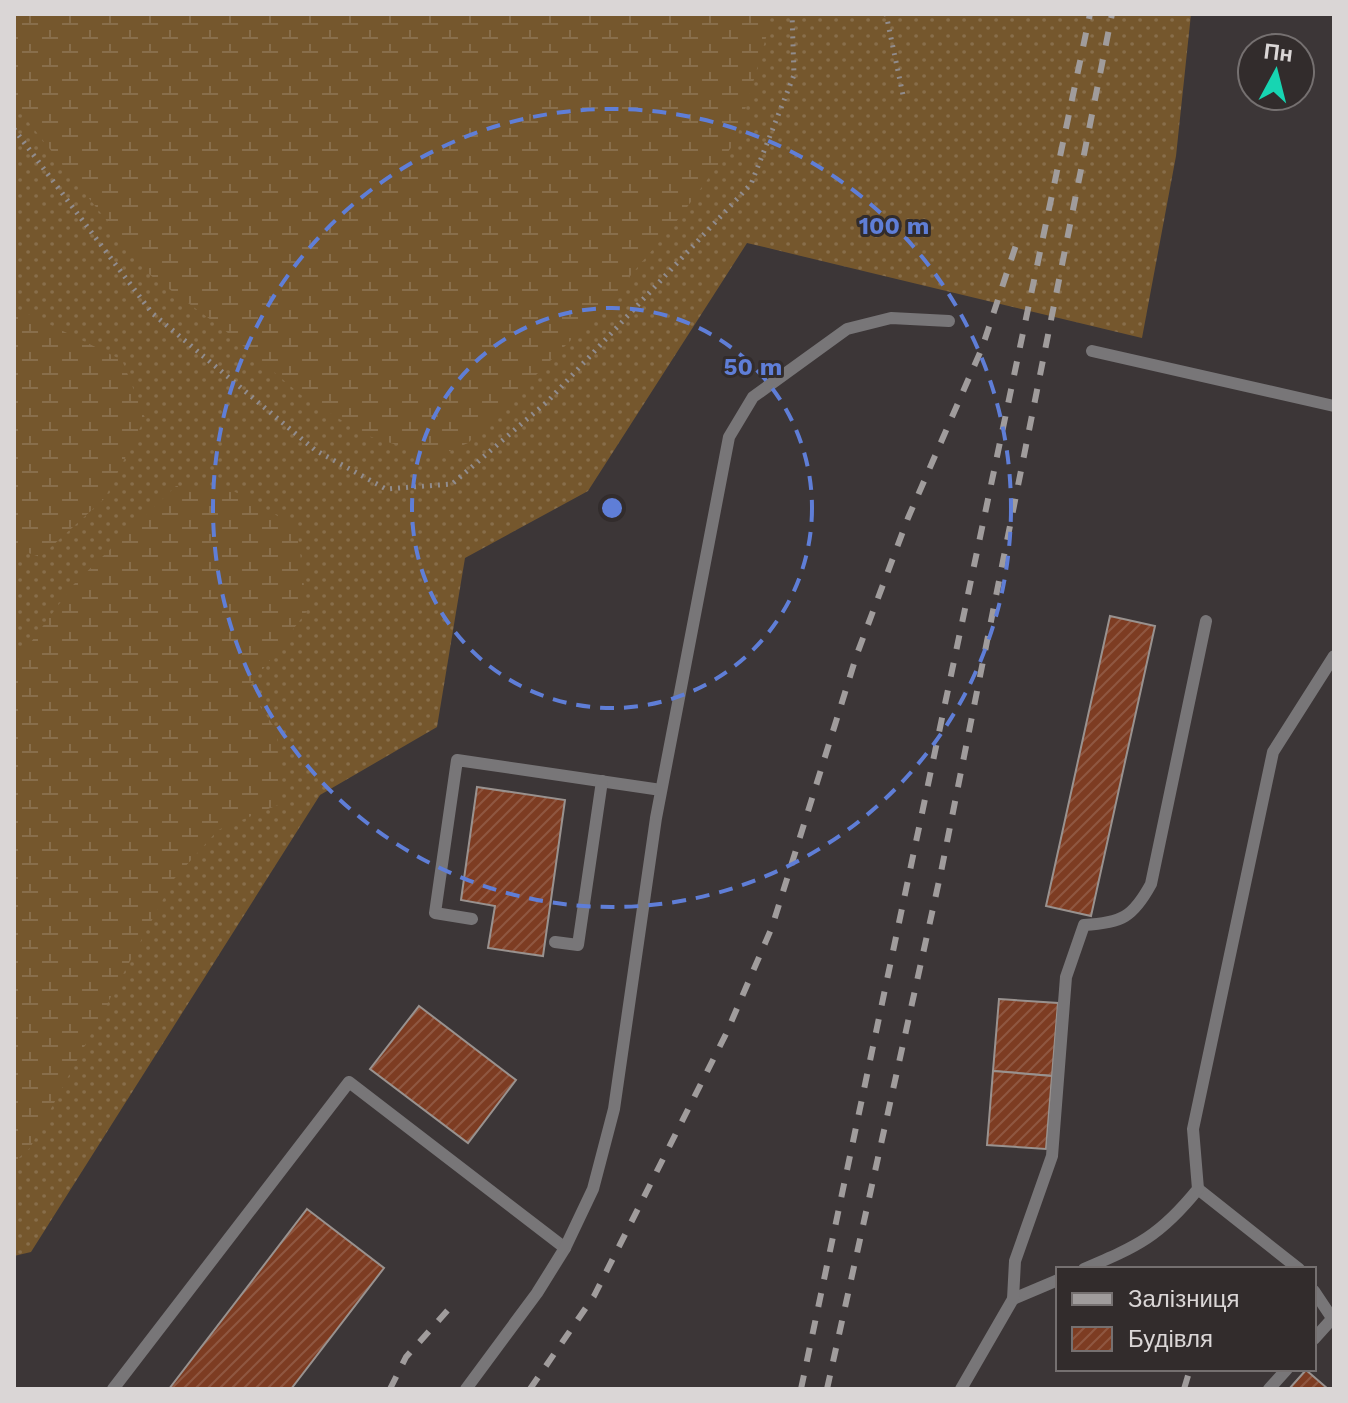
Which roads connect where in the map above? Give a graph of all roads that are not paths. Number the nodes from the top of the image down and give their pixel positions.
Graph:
1 (949, 321) dead end
2 (1092, 351) dead end
3 (1334, 406) edge
4 (1206, 621) dead end
5 (1334, 656) edge
6 (602, 781) junction
7 (661, 790) junction
8 (472, 919) dead end
9 (555, 942) dead end
10 (1198, 1189) junction
11 (565, 1248) junction
12 (1089, 1267) edge
13 (1296, 1267) edge
14 (1056, 1281) edge
15 (1316, 1294) edge
16 (1013, 1299) junction
17 (1333, 1320) edge
18 (1316, 1337) edge
19 (1285, 1371) edge
20 (113, 1389) edge
21 (466, 1389) edge
22 (961, 1389) edge
23 (1269, 1389) edge

1 - 7 lane
2 - 3 lane
4 - 16 lane
5 - 10 lane
6 - 7 lane
6 - 8 lane
6 - 9 lane
7 - 11 lane
10 - 12 lane
10 - 13 lane
11 - 20 lane
11 - 21 lane
14 - 16 lane
15 - 17 lane
16 - 22 lane
17 - 18 lane
19 - 23 lane

